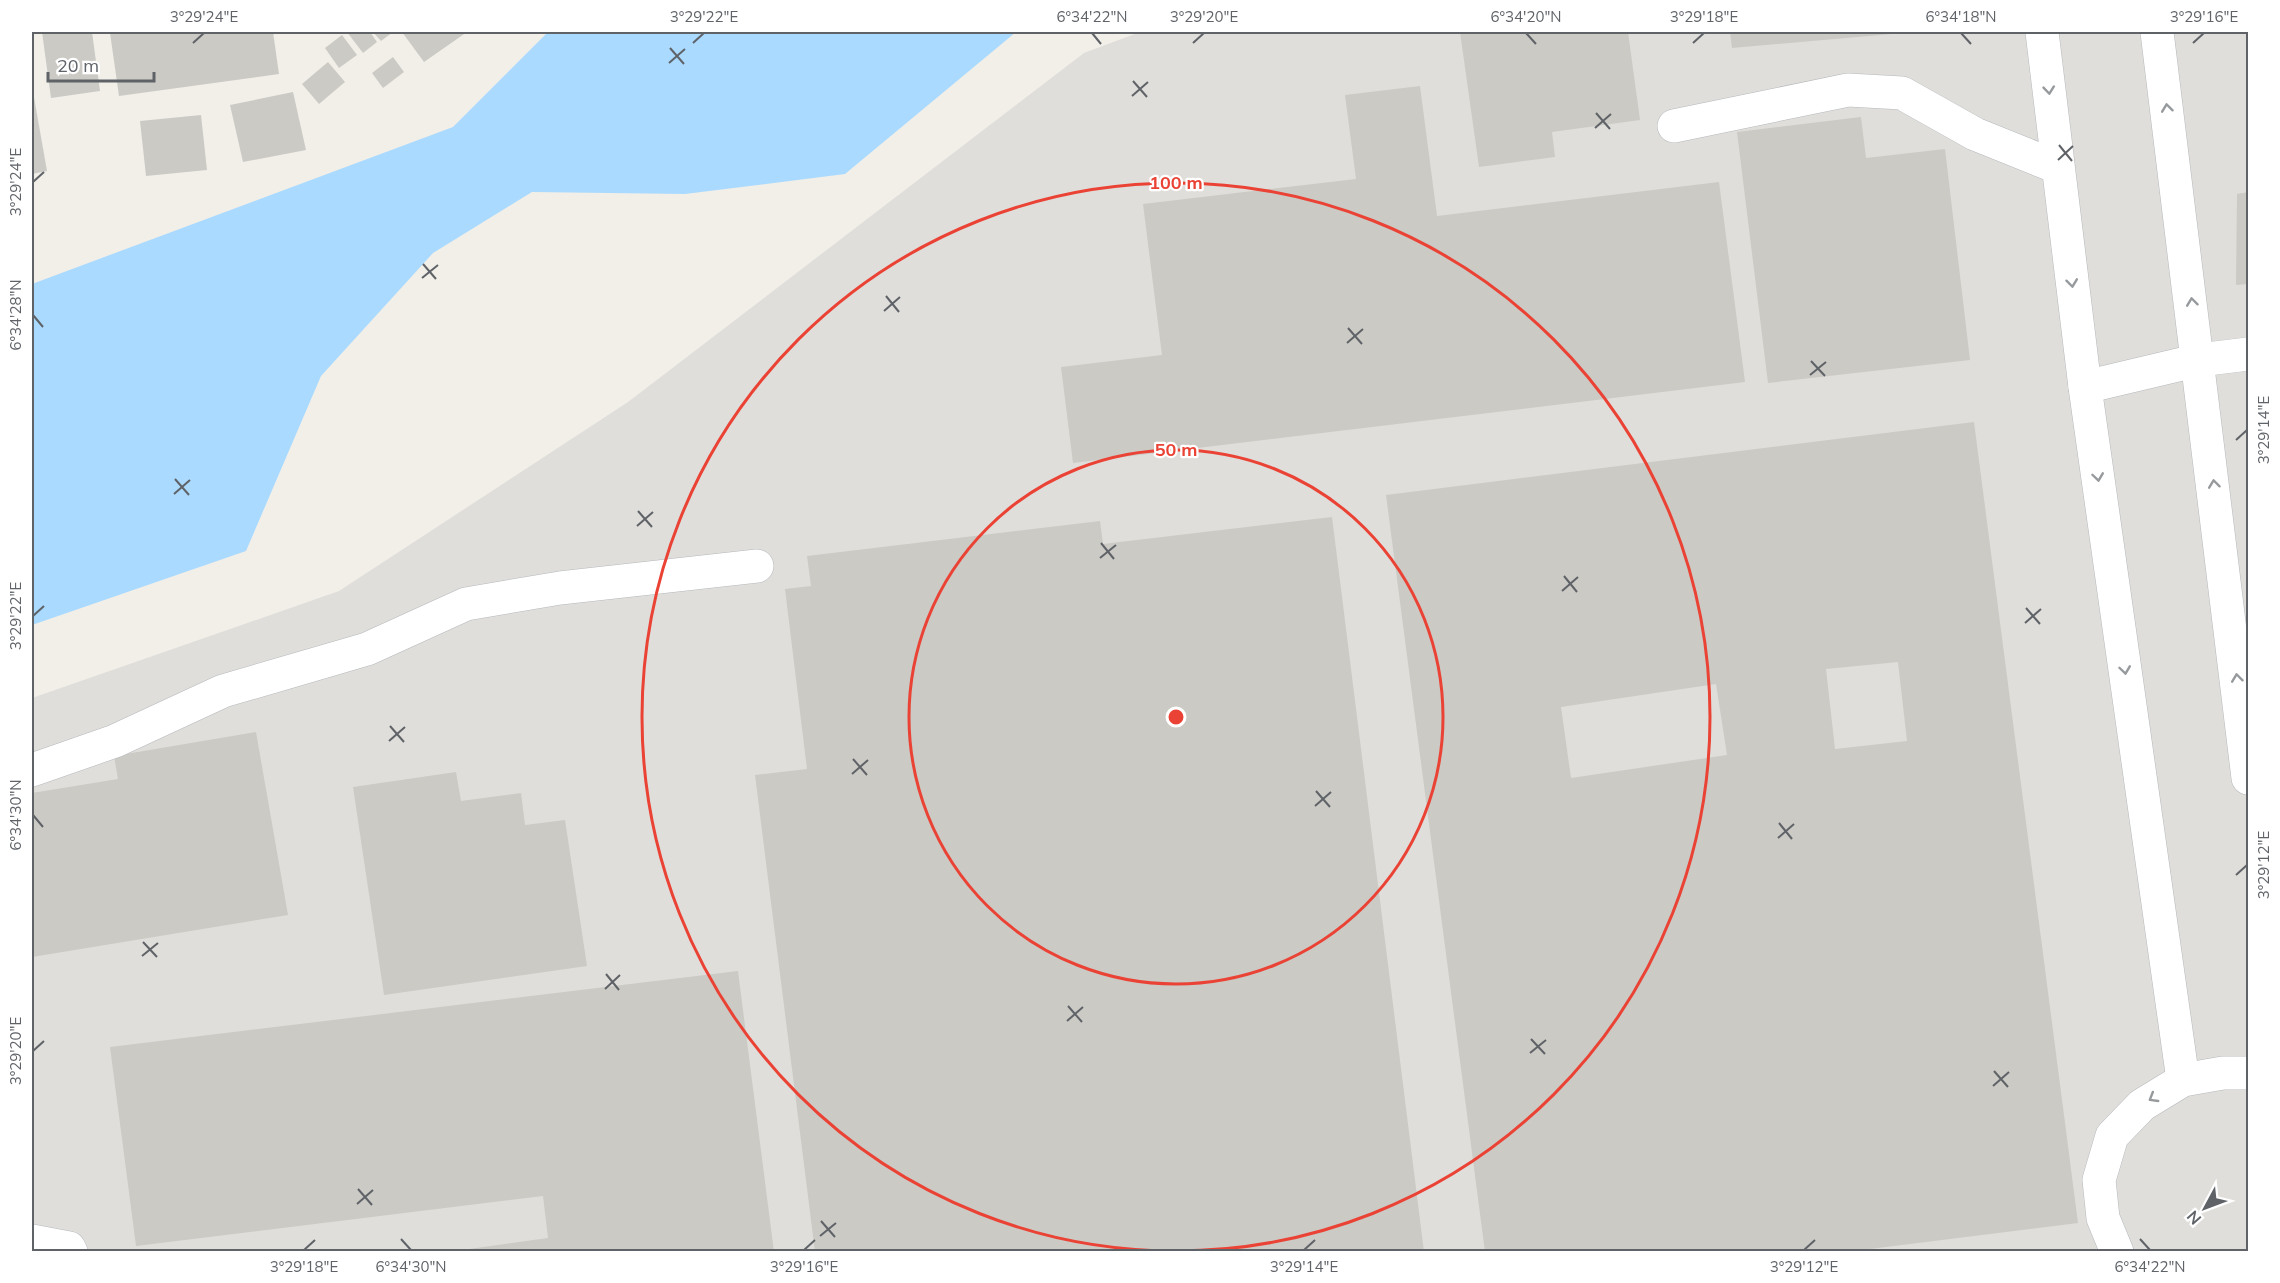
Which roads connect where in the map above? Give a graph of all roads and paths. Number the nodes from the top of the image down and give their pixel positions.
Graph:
1 (2042, 32) edge
2 (2157, 32) edge
3 (1674, 126) dead end
4 (2057, 167) junction
5 (2248, 354) edge
6 (2199, 360) junction
7 (2085, 387) junction
8 (757, 566) dead end
9 (32, 770) edge
10 (2248, 778) edge
11 (2248, 1073) edge
12 (2183, 1080) junction
13 (32, 1241) edge
14 (71, 1251) edge
15 (2117, 1251) edge

1 -> 4 lane
6 -> 2 lane
3 - 4 lane
4 -> 7 lane
5 - 6 lane
6 - 7 lane
10 -> 6 lane
7 -> 12 lane
8 - 9 lane
11 - 12 lane
12 -> 15 lane
13 - 14 lane

